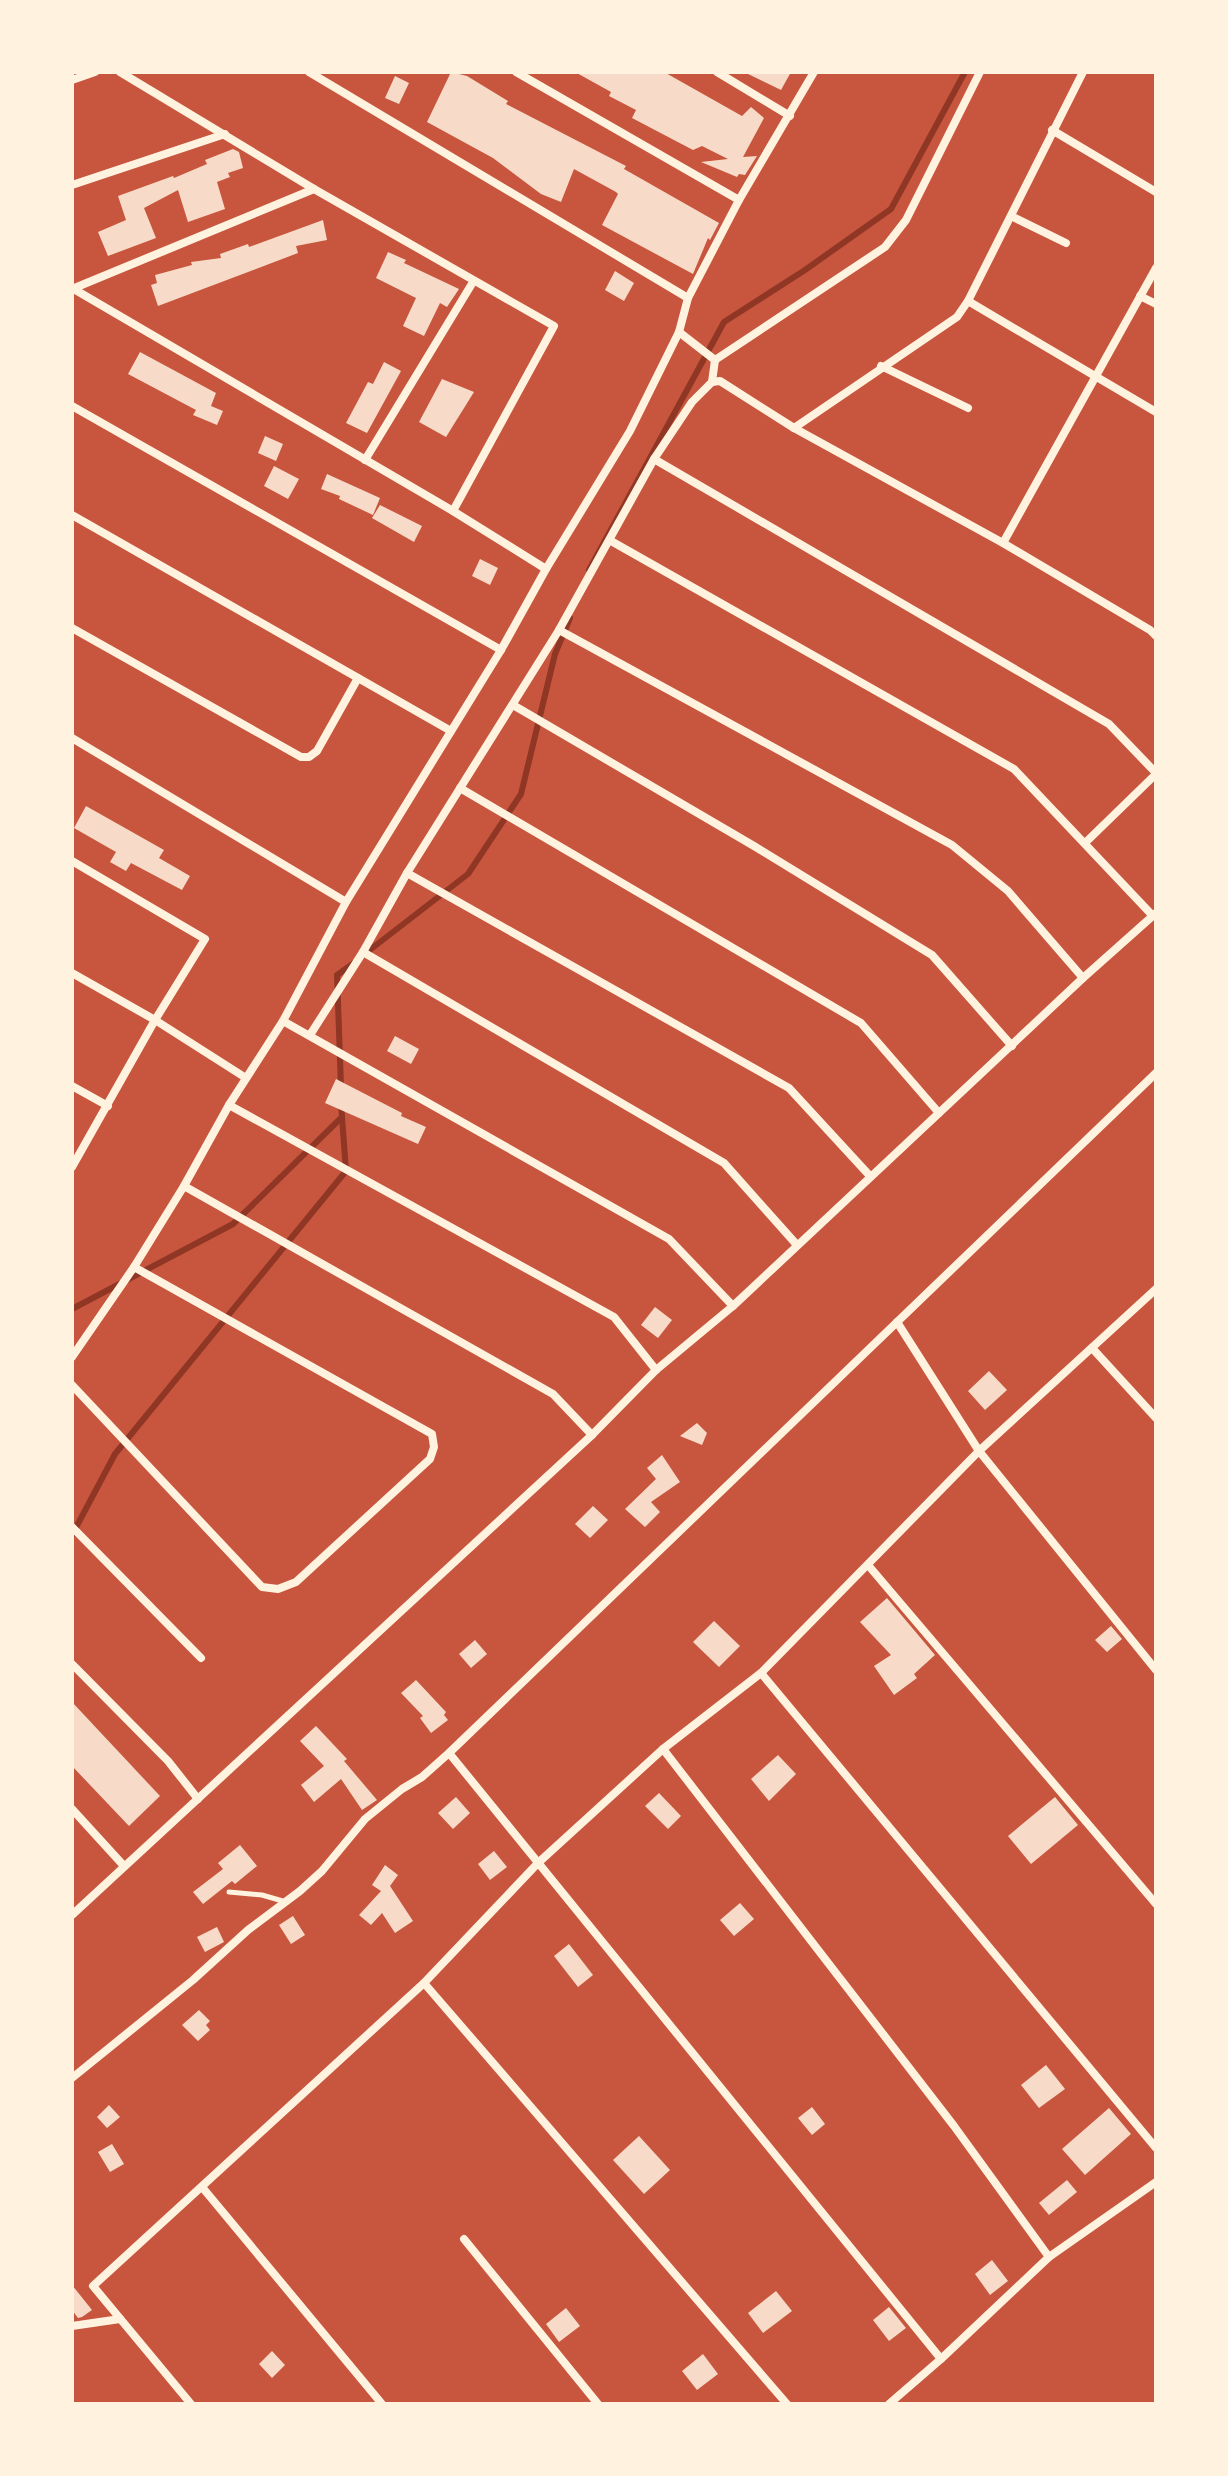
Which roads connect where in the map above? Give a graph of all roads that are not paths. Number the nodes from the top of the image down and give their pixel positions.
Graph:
1 (95, 72) edge
2 (120, 72) edge
3 (309, 72) edge
4 (516, 72) edge
5 (717, 72) edge
6 (814, 72) edge
7 (980, 72) edge
8 (1083, 72) edge
9 (72, 80) edge
10 (790, 116) junction
11 (1052, 130) junction
12 (225, 134) junction
13 (72, 185) edge
14 (314, 189) junction
15 (1156, 192) edge
16 (739, 200) junction
17 (1011, 216) junction
18 (1066, 243) dead end
19 (1156, 268) edge
20 (473, 282) junction
21 (72, 288) edge
22 (1140, 296) junction
23 (688, 298) junction
24 (968, 301) junction
25 (1156, 304) edge
26 (679, 332) junction
27 (715, 360) junction
28 (881, 366) junction
29 (1096, 378) junction
30 (712, 382) junction
31 (72, 406) edge
32 (968, 408) dead end
33 (1156, 412) edge
34 (794, 428) junction
35 (654, 459) junction
36 (365, 460) junction
37 (453, 511) junction
38 (72, 515) edge
39 (611, 541) junction
40 (1003, 543) junction
41 (546, 569) junction
42 (72, 628) edge
43 (559, 630) junction
44 (1156, 636) edge
45 (501, 650) junction
46 (358, 678) junction
47 (513, 705) junction
48 (451, 731) junction
49 (72, 738) edge
50 (1156, 774) edge
51 (460, 788) junction
52 (1085, 843) junction
53 (72, 861) edge
54 (407, 873) junction
55 (346, 902) junction
56 (1154, 915) edge
57 (363, 952) junction
58 (72, 973) edge
59 (1083, 978) junction
60 (155, 1020) junction
61 (283, 1021) junction
62 (310, 1035) junction
63 (1012, 1046) junction
64 (1156, 1073) edge
65 (246, 1078) junction
66 (72, 1086) edge
67 (229, 1105) junction
68 (108, 1106) junction
69 (939, 1113) junction
70 (72, 1167) edge
71 (870, 1176) junction
72 (184, 1186) junction
73 (797, 1245) junction
74 (134, 1267) junction
75 (1156, 1289) edge
76 (733, 1306) junction
77 (897, 1322) junction
78 (1092, 1348) junction
79 (72, 1357) edge
80 (656, 1370) junction
81 (72, 1385) edge
82 (1156, 1418) edge
83 (592, 1435) junction
84 (979, 1451) junction
85 (72, 1527) edge
86 (868, 1565) junction
87 (201, 1658) dead end
88 (72, 1664) edge
89 (1156, 1670) edge
90 (761, 1673) junction
91 (663, 1749) junction
92 (449, 1753) junction
93 (198, 1799) junction
94 (72, 1809) edge
95 (538, 1863) junction
96 (124, 1866) junction
97 (229, 1892) dead end
98 (286, 1902) junction
99 (1156, 1904) edge
100 (72, 1915) edge
101 (424, 1983) junction
102 (72, 2078) edge
103 (1156, 2148) edge
104 (1156, 2182) edge
105 (202, 2187) junction
106 (464, 2239) dead end
107 (1049, 2257) junction
108 (120, 2319) junction
109 (72, 2326) edge
110 (941, 2359) junction
111 (191, 2404) edge
112 (382, 2404) edge
113 (598, 2404) edge
114 (787, 2404) edge
115 (889, 2404) edge

1 - 9 street
2 - 12 street
3 - 23 street
4 - 16 street
5 - 10 street
6 - 10 street
7 - 27 street
8 - 11 street
10 - 16 street
11 - 15 street
11 - 17 street
12 - 13 street
12 - 14 street
14 - 20 street
14 - 21 street
16 - 23 street
17 - 18 street
17 - 24 street
19 - 22 street
20 - 36 street
20 - 37 street
21 - 36 street
22 - 25 street
22 - 29 street
23 - 26 street
24 - 28 street
24 - 29 street
26 - 27 street
26 - 41 street
27 - 30 street
28 - 32 street
28 - 34 street
29 - 33 street
29 - 40 street
30 - 34 street
30 - 35 street
31 - 45 street
34 - 40 street
35 - 39 street
35 - 50 street
36 - 37 street
37 - 41 street
38 - 46 street
39 - 43 street
39 - 52 street
40 - 44 street
41 - 45 street
42 - 46 street
43 - 47 street
43 - 59 street
45 - 48 street
46 - 48 street
47 - 51 street
47 - 63 street
48 - 55 street
49 - 55 street
50 - 52 street
51 - 54 street
51 - 69 street
52 - 56 street
53 - 60 street
54 - 57 street
54 - 71 street
55 - 61 street
56 - 59 street
57 - 62 street
57 - 73 street
58 - 60 street
59 - 63 street
60 - 65 street
60 - 68 street
61 - 62 street
61 - 65 street
62 - 76 street
63 - 69 street
64 - 77 street
65 - 67 street
66 - 68 street
67 - 72 street
67 - 80 street
68 - 70 street
69 - 71 street
71 - 73 street
72 - 74 street
72 - 83 street
73 - 76 street
74 - 79 street
74 - 81 street
75 - 78 street
76 - 80 street
77 - 84 street
77 - 92 street
78 - 82 street
78 - 84 street
80 - 83 street
83 - 93 street
84 - 86 street
84 - 89 street
85 - 87 street
86 - 90 street
86 - 99 street
88 - 93 street
90 - 91 street
90 - 103 street
91 - 95 street
91 - 107 street
92 - 95 street
92 - 98 street
93 - 96 street
94 - 96 street
95 - 101 street
95 - 110 street
96 - 100 street
97 - 98 lane
98 - 102 street
101 - 105 street
101 - 114 street
104 - 107 street
105 - 108 street
105 - 112 street
106 - 113 street
107 - 110 street
108 - 109 street
108 - 111 street
110 - 115 street

